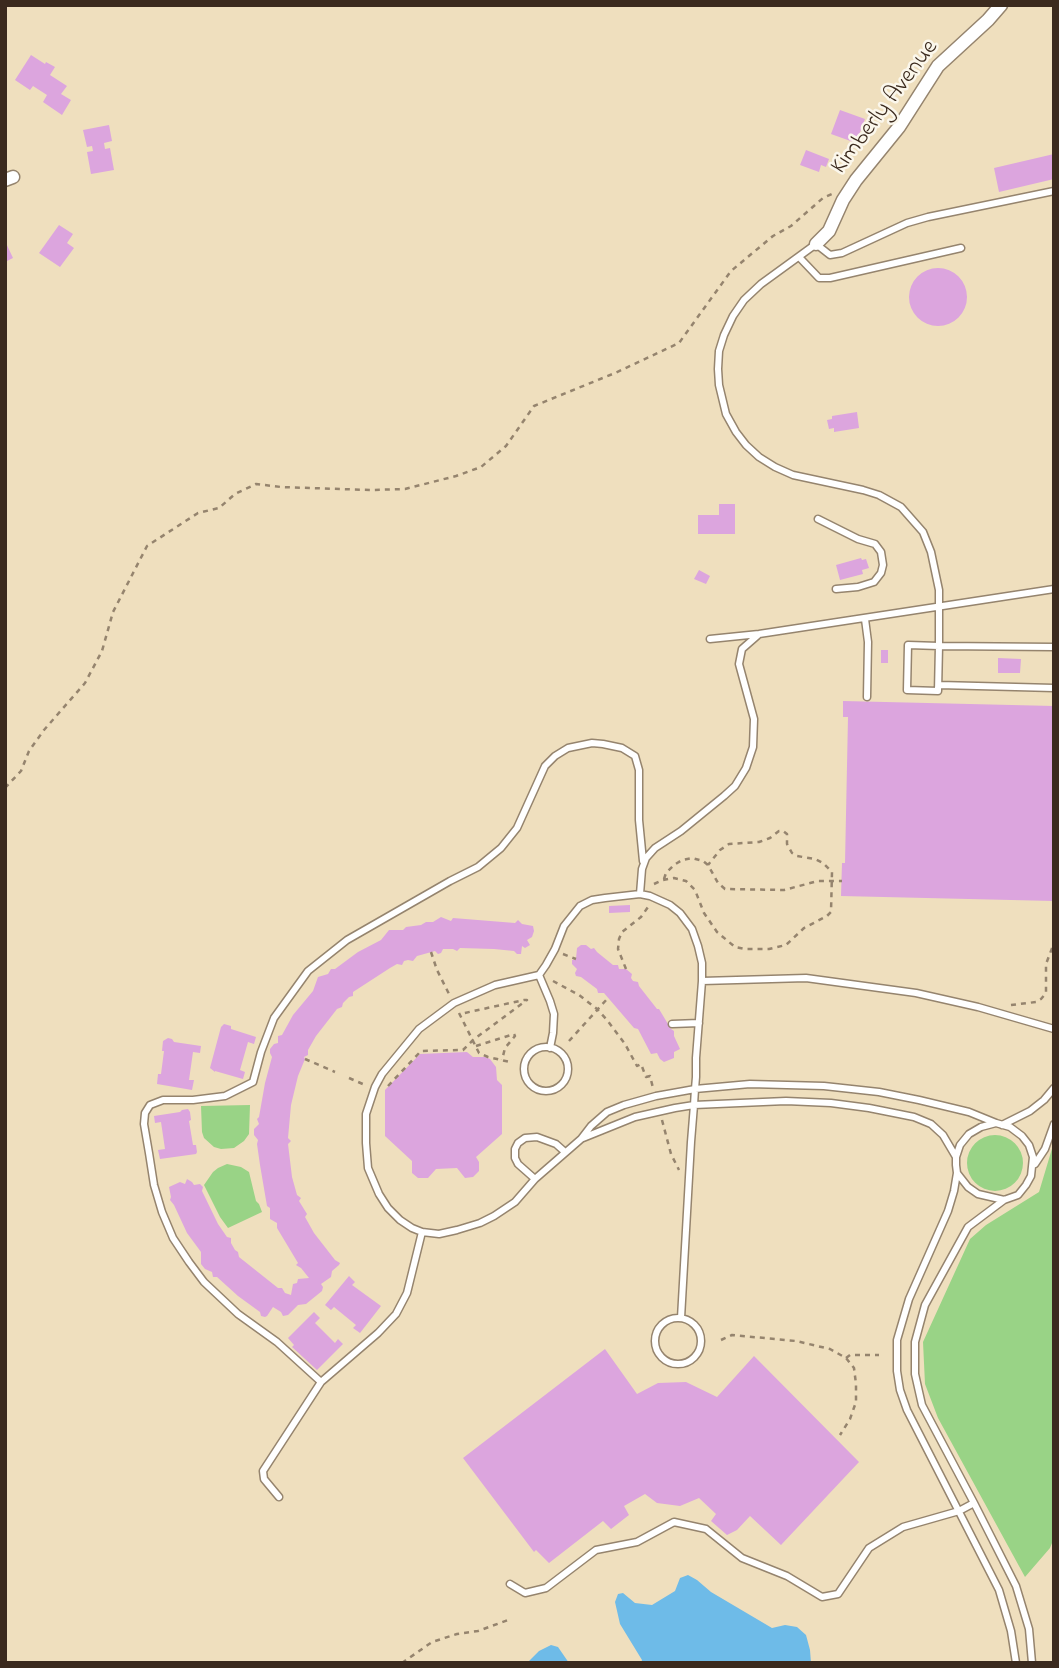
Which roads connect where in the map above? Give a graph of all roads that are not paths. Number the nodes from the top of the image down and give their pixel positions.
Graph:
1 (1001, 5) edge
2 (1054, 191) edge
3 (816, 244) junction
4 (961, 248) dead end
5 (799, 257) junction
6 (818, 519) dead end
7 (836, 589) dead end
8 (1054, 589) edge
9 (939, 606) junction
10 (865, 619) junction
11 (760, 634) junction
12 (710, 639) dead end
13 (939, 646) junction
14 (1054, 647) edge
15 (939, 685) junction
16 (1054, 688) edge
17 (867, 697) dead end
18 (643, 862) junction
19 (640, 894) junction
20 (539, 975) junction
21 (702, 981) junction
22 (699, 1023) junction
23 (672, 1024) dead end
24 (1054, 1029) edge
25 (550, 1048) junction
26 (1054, 1088) edge
27 (695, 1089) junction
28 (694, 1105) junction
29 (999, 1124) junction
30 (1054, 1124) edge
31 (581, 1139) junction
32 (565, 1152) junction
33 (956, 1157) junction
34 (1034, 1165) junction
35 (957, 1173) junction
36 (536, 1180) junction
37 (1004, 1200) junction
38 (422, 1232) junction
39 (681, 1318) junction
40 (321, 1382) junction
41 (929, 1418) junction
42 (915, 1426) junction
43 (279, 1497) dead end
44 (974, 1503) junction
45 (959, 1511) junction
46 (510, 1584) dead end
47 (1016, 1663) edge
48 (1032, 1663) edge

1 - 3 street, Kimberly Avenue
2 - 3 lane
3 - 5 lane
4 - 5 lane
5 - 9 lane
6 - 7 lane
8 - 9 lane
9 - 10 lane
9 - 13 lane
10 - 11 lane
10 - 17 lane
11 - 12 lane
11 - 18 lane
13 - 14 lane
13 - 15 lane
13 - 15 lane
15 - 16 lane
18 - 19 lane
18 - 40 lane
19 - 20 lane
19 - 21 lane
20 - 25 lane
20 - 38 lane
21 - 22 lane
21 - 24 lane
22 - 23 lane
22 - 27 lane
25 - 25 lane
26 - 29 lane
27 - 28 lane
27 - 29 lane
27 - 31 lane
28 - 31 lane
28 - 33 lane
28 - 39 lane
29 - 33 lane
29 - 34 lane
30 - 34 lane
31 - 32 lane
32 - 36 lane
32 - 36 lane
33 - 35 lane
34 - 37 lane
35 - 37 lane
35 - 42 lane
36 - 38 lane
37 - 41 lane
38 - 40 lane
39 - 39 lane
40 - 43 lane
41 - 42 lane
41 - 44 lane
42 - 45 lane
44 - 45 lane
44 - 48 lane
45 - 46 lane
45 - 47 lane

